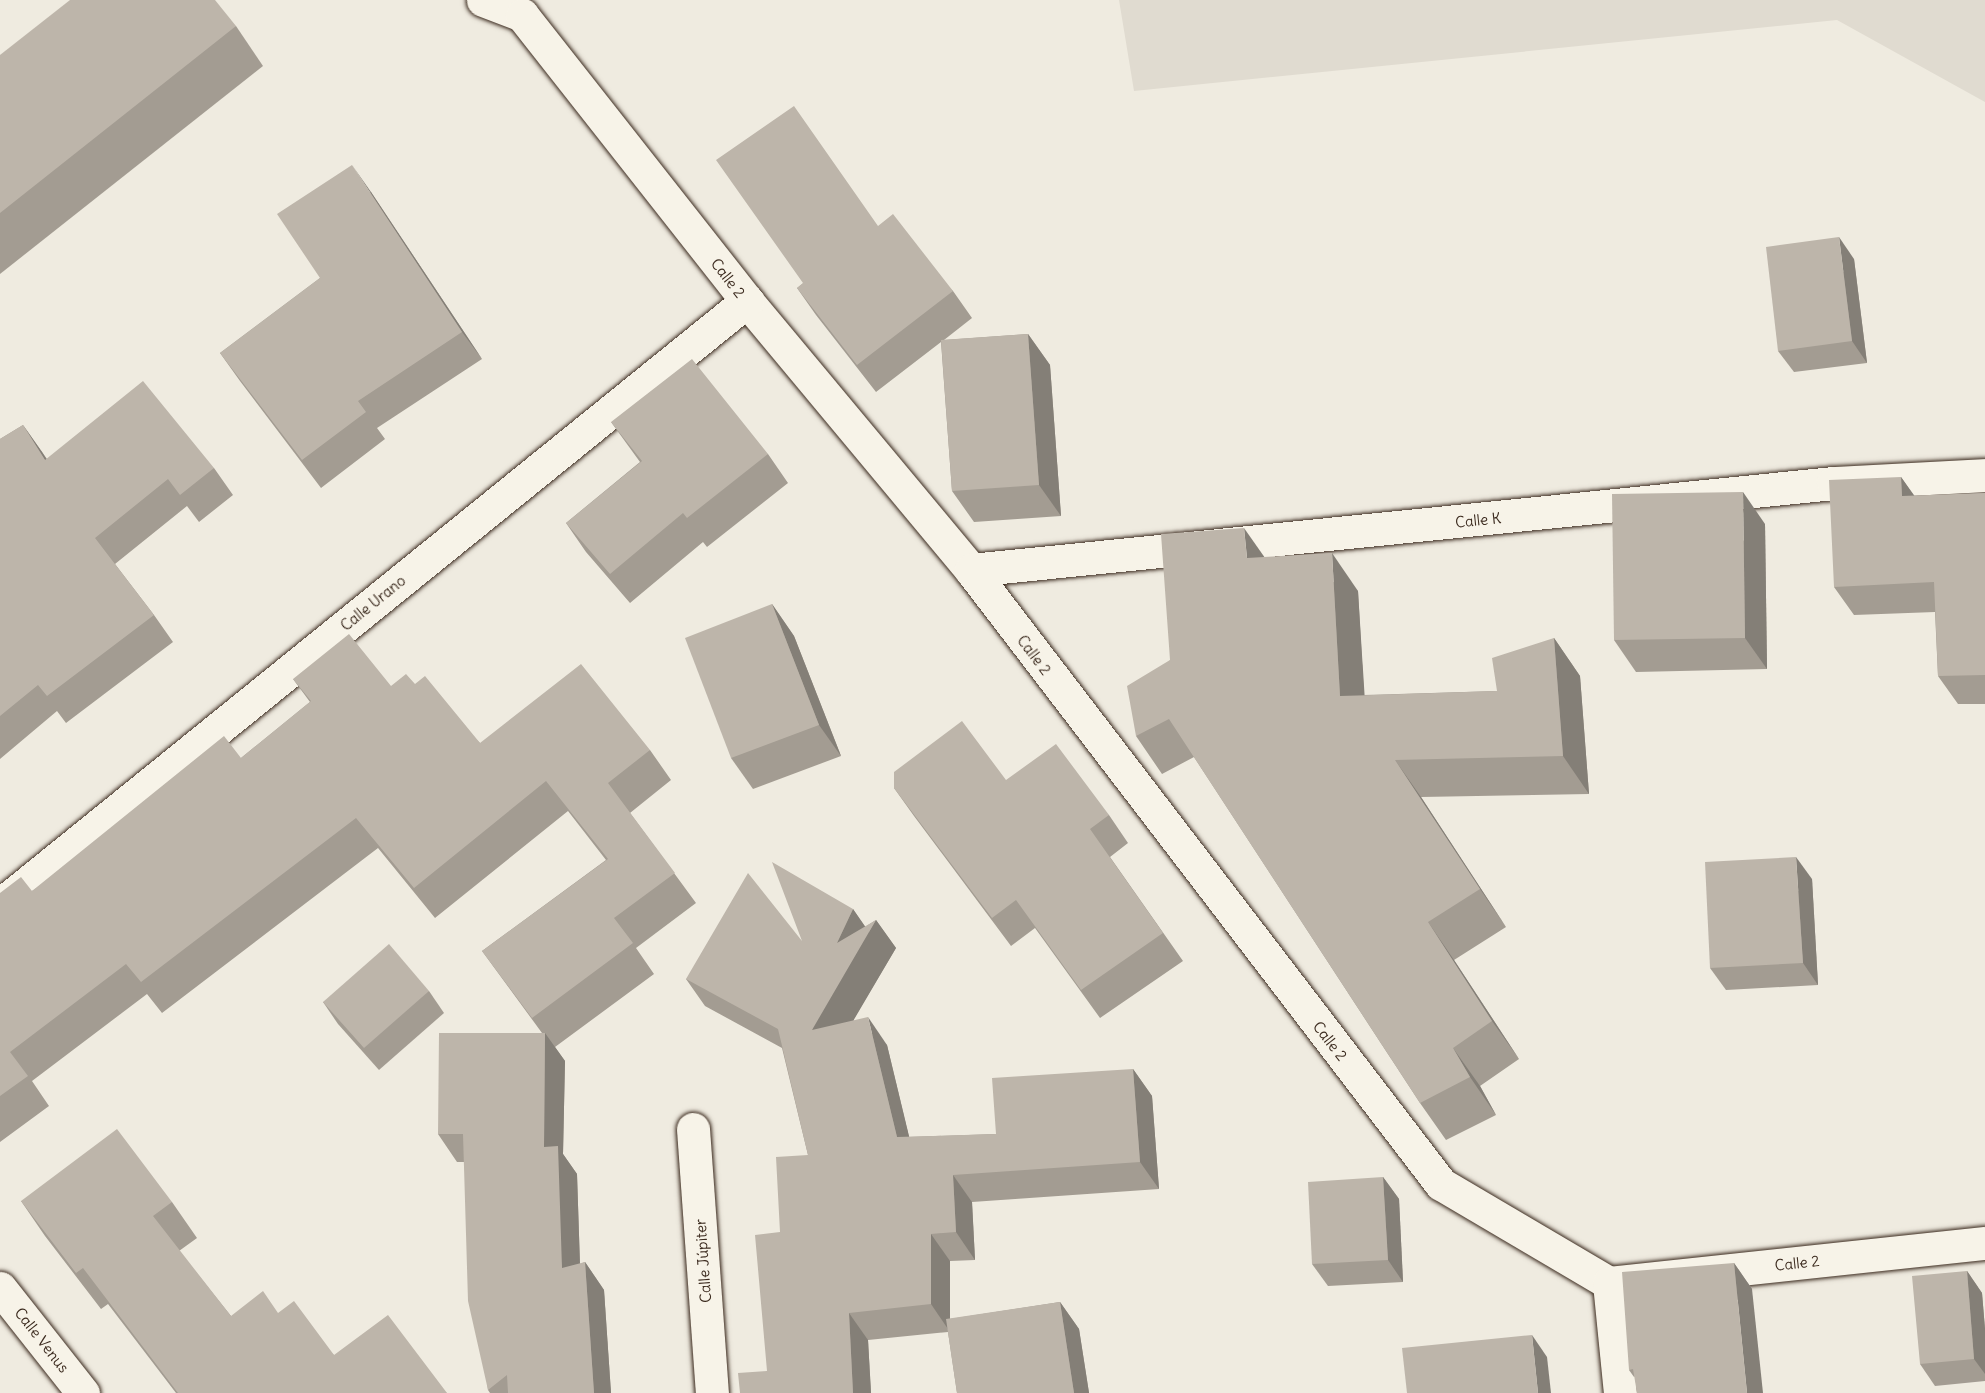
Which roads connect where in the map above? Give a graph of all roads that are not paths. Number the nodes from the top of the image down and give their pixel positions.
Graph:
1 (483, 0) edge
2 (747, 301) junction
3 (1985, 475) edge
4 (971, 570) junction
5 (0, 905) edge
6 (693, 1129) dead end
7 (1985, 1243) edge
8 (1609, 1283) junction
9 (0, 1288) edge
10 (83, 1393) edge
11 (712, 1393) edge
12 (1620, 1393) edge

1 - 2 street, Calle 2
2 - 4 street, Calle 2
2 - 5 street, Calle Urano
3 - 4 street, Calle K
4 - 8 street, Calle 2
6 - 11 street, Calle Júpiter
7 - 8 street, Calle 2
8 - 12 street
9 - 10 street, Calle Venus

